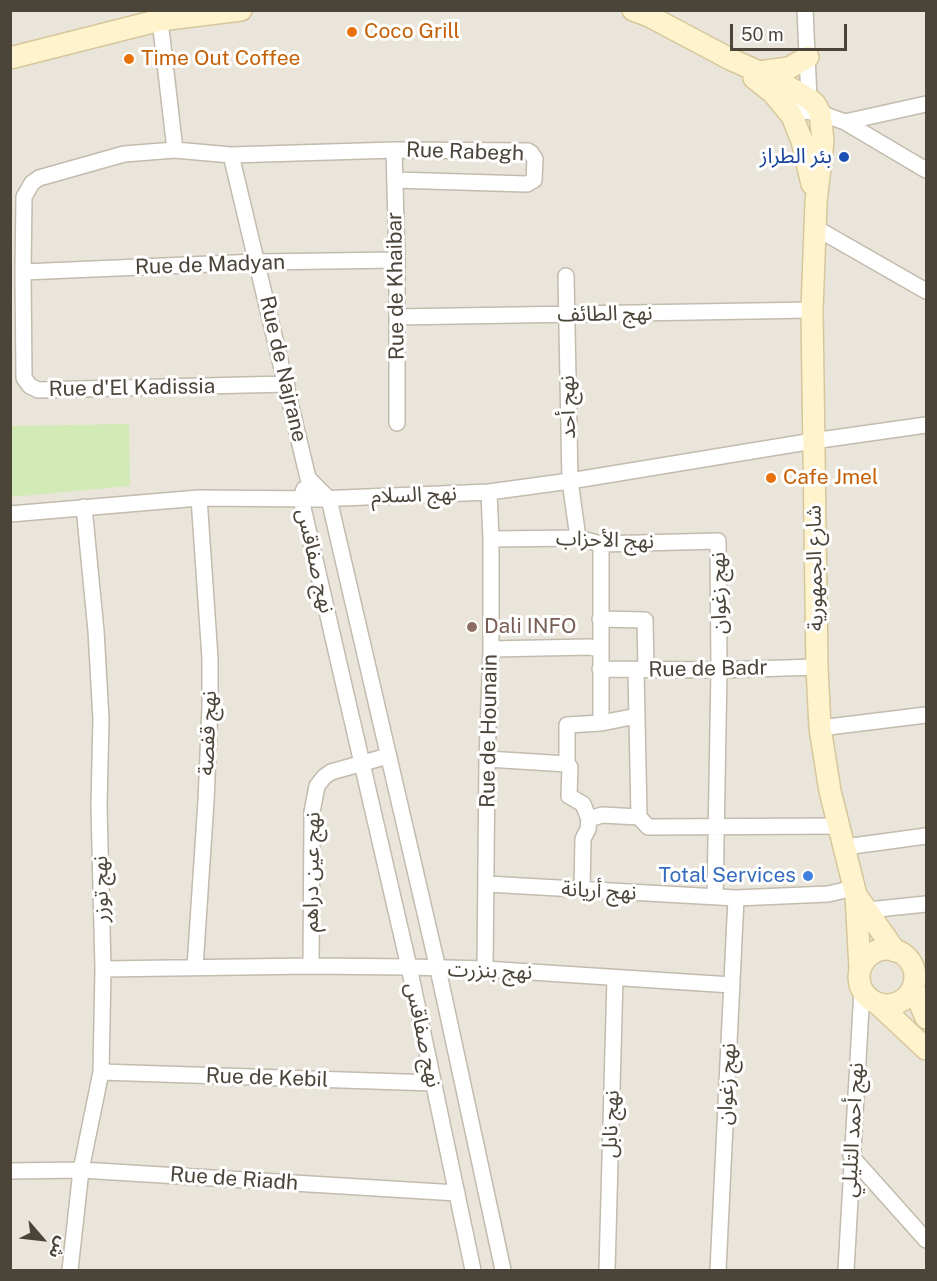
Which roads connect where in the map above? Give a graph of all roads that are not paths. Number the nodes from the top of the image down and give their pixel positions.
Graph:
1 (241, 10) edge
2 (805, 10) edge
3 (643, 12) edge
4 (160, 20) junction
5 (808, 57) junction
6 (10, 58) edge
7 (730, 59) junction
8 (759, 72) junction
9 (927, 104) edge
10 (815, 106) junction
11 (788, 109) junction
12 (845, 122) junction
13 (176, 150) junction
14 (394, 150) junction
15 (231, 155) junction
16 (927, 170) edge
17 (394, 180) junction
18 (816, 202) junction
19 (816, 228) junction
20 (397, 260) junction
21 (257, 262) junction
22 (22, 272) junction
23 (566, 276) dead end
24 (927, 291) edge
25 (812, 310) junction
26 (566, 315) junction
27 (397, 317) junction
28 (287, 384) junction
29 (398, 423) dead end
30 (927, 425) edge
31 (813, 441) junction
32 (308, 478) junction
33 (570, 481) junction
34 (489, 492) junction
35 (199, 498) junction
36 (301, 499) junction
37 (329, 499) junction
38 (84, 507) junction
39 (10, 514) edge
40 (578, 538) junction
41 (491, 539) junction
42 (718, 541) joint
43 (601, 544) junction
44 (600, 619) junction
45 (492, 649) junction
46 (600, 649) junction
47 (817, 667) junction
48 (600, 669) junction
49 (641, 670) junction
50 (720, 670) junction
51 (927, 715) edge
52 (637, 716) junction
53 (601, 723) junction
54 (820, 728) junction
55 (388, 756) junction
56 (487, 759) junction
57 (361, 763) junction
58 (567, 764) junction
59 (639, 817) junction
60 (589, 819) junction
61 (839, 826) junction
62 (716, 827) junction
63 (927, 836) edge
64 (845, 846) junction
65 (487, 884) junction
66 (582, 890) junction
67 (715, 897) junction
68 (736, 898) junction
69 (859, 898) junction
70 (927, 904) edge
71 (896, 951) junction
72 (311, 966) junction
73 (195, 967) junction
74 (409, 967) junction
75 (103, 969) junction
76 (438, 969) junction
77 (485, 969) junction
78 (860, 969) junction
79 (615, 978) junction
80 (918, 983) edge
81 (732, 985) junction
82 (862, 990) junction
83 (878, 1004) junction
84 (927, 1018) edge
85 (927, 1049) edge
86 (101, 1072) junction
87 (434, 1083) junction
88 (851, 1156) junction
89 (81, 1170) junction
90 (10, 1171) edge
91 (457, 1193) junction
92 (927, 1240) edge
93 (70, 1270) edge
94 (473, 1270) edge
95 (503, 1270) edge
96 (607, 1270) edge
97 (718, 1270) edge
98 (846, 1270) edge

1 - 4 main road
2 - 5 street
3 - 7 main road
4 - 6 main road
4 - 13 street
5 - 8 main road
5 - 10 street
7 - 8 main road
7 - 11 main road
8 - 10 main road
9 - 12 street
10 - 11 street
10 - 12 street
10 - 18 main road
11 - 18 main road
12 - 16 street
13 - 15 street, Rue d'El Kadissia
13 - 22 street, Rue d'El Kadissia
14 - 15 street, Rue Rabegh
14 - 17 street, Rue de Khaibar
14 - 17 street, Rue Rabegh
15 - 21 street, Rue de Najrane
17 - 20 street, Rue de Khaibar
18 - 19 main road, شارع الجمهورية
19 - 24 street
19 - 25 main road, شارع الجمهورية
20 - 21 street, Rue de Madyan
20 - 27 street, Rue de Khaibar
21 - 22 street, Rue de Madyan
21 - 28 street, Rue de Najrane
22 - 28 street, Rue d'El Kadissia
23 - 26 street, نهج أحد
25 - 26 street, نهج الطائف
25 - 31 main road, شارع الجمهورية
26 - 27 street, نهج الطائف
26 - 33 street, نهج أحد
27 - 29 street, Rue de Khaibar
28 - 32 street, Rue de Najrane
30 - 31 street, نهج السلام
31 - 33 street, نهج السلام
31 - 47 main road, شارع الجمهورية
32 - 36 street, نهج صفاقس
32 - 37 street, نهج صفاقس
33 - 34 street, نهج السلام
33 - 40 street, نهج أحد
34 - 37 street, نهج السلام
34 - 41 street, Rue de Hounain
35 - 36 street, نهج السلام
35 - 38 street, نهج السلام
35 - 73 street, نهج قفصة
36 - 37 street, نهج السلام
36 - 57 street, نهج صفاقس
37 - 55 street, نهج صفاقس
38 - 39 street, نهج السلام
38 - 75 street, نهج توزر
40 - 41 street, نهج الأحزاب
40 - 43 street, نهج الأحزاب
41 - 45 street, Rue de Hounain
42 - 43 street, نهج الأحزاب
42 - 50 street, نهج زغوان
43 - 44 street
44 - 46 street
44 - 49 street
45 - 46 street
45 - 56 street, Rue de Hounain
46 - 48 street
47 - 50 street, Rue de Badr
47 - 54 main road, شارع الجمهورية
48 - 49 street, Rue de Badr
48 - 53 street
49 - 50 street, Rue de Badr
49 - 52 street
50 - 62 street, نهج زغوان
51 - 54 street
52 - 53 street
52 - 59 street
53 - 58 street
54 - 61 main road, شارع الجمهورية
55 - 57 street, نهج عين دراهم
55 - 76 street, نهج صفاقس
56 - 58 street
56 - 65 street, Rue de Hounain
57 - 72 street, نهج عين دراهم
57 - 74 street, نهج صفاقس
58 - 60 street
59 - 60 street
59 - 62 street
60 - 66 street
61 - 62 street
61 - 64 main road, شارع الجمهورية
62 - 67 street, نهج زغوان
63 - 64 street
64 - 69 main road, شارع الجمهورية
65 - 66 street, نهج أريانة
65 - 77 street, Rue de Hounain
66 - 67 street, نهج أريانة
67 - 68 street, نهج أريانة
68 - 69 street, نهج أريانة
68 - 81 street, نهج زغوان
69 - 70 street, نهج أريانة
69 - 71 main road
69 - 78 main road
71 - 78 main road
71 - 80 main road
72 - 73 street, نهج بنزرت
72 - 74 street, نهج بنزرت
73 - 75 street, نهج بنزرت
74 - 76 street, نهج بنزرت
74 - 87 street, نهج صفاقس
75 - 86 street, نهج توزر
76 - 77 street, نهج بنزرت
76 - 95 street, نهج صفاقس
77 - 79 street, نهج بنزرت
78 - 82 main road
79 - 81 street, نهج بنزرت
79 - 96 street, نهج نابل
80 - 83 main road
80 - 84 main road
81 - 97 street, نهج زغوان
82 - 83 main road
82 - 88 street, نهج أحمد التليلي
83 - 85 main road
86 - 87 street, Rue de Kebil
86 - 89 street, نهج توزر
87 - 91 street, نهج صفاقس
88 - 92 street
88 - 98 street, نهج أحمد التليلي
89 - 90 street, Rue de Riadh
89 - 91 street, Rue de Riadh
89 - 93 street, نهج توزر
91 - 94 street, نهج صفاقس

